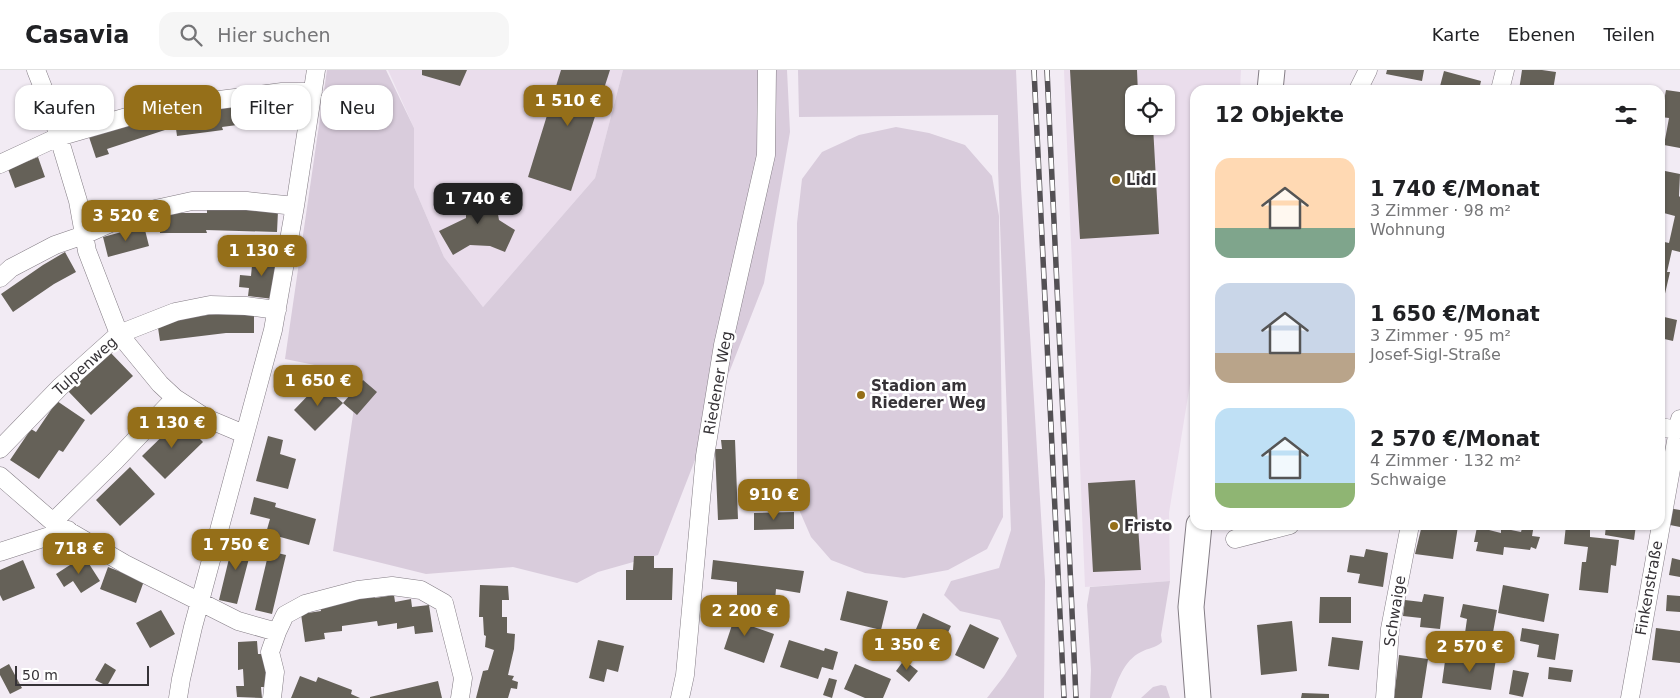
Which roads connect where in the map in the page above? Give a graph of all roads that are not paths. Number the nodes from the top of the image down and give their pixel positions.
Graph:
1 (36, 70) edge
2 (316, 70) edge
3 (767, 70) edge
4 (1272, 70) edge
5 (1368, 70) edge
6 (1505, 70) edge
7 (1270, 85) edge
8 (1360, 85) edge
9 (1501, 85) edge
10 (314, 92) junction
11 (58, 137) junction
12 (0, 164) edge
13 (295, 206) junction
14 (84, 235) junction
15 (0, 278) edge
16 (277, 310) junction
17 (119, 334) junction
18 (175, 398) junction
19 (1679, 425) edge
20 (1665, 426) edge
21 (244, 434) junction
22 (0, 449) edge
23 (0, 476) edge
24 (1665, 503) edge
25 (60, 526) junction
26 (1199, 530) edge
27 (1270, 530) edge
28 (1409, 530) edge
29 (1660, 530) edge
30 (1235, 539) dead end
31 (0, 552) edge
32 (200, 600) junction
33 (277, 632) junction
34 (178, 698) edge
35 (272, 698) edge
36 (460, 698) edge
37 (680, 698) edge
38 (1198, 698) edge
39 (1385, 698) edge
40 (1630, 698) edge

1 - 11 street
2 - 10 street
3 - 37 street, Riedener Weg
4 - 7 main road
5 - 8 street
6 - 9 street
10 - 11 street
10 - 13 street
11 - 12 street
11 - 14 street
13 - 14 street
13 - 16 street
14 - 15 street
14 - 17 street
16 - 17 street, Tulpenweg
16 - 21 street
17 - 18 street
17 - 22 street, Tulpenweg
18 - 21 street
18 - 25 street
19 - 20 street
19 - 24 street, Finkenstraße
21 - 32 street
23 - 25 street
25 - 31 street
25 - 32 street
26 - 38 main road
27 - 30 street
28 - 39 street, Schwaige
29 - 40 street, Finkenstraße
32 - 33 street
32 - 34 street
33 - 35 street
33 - 36 street

